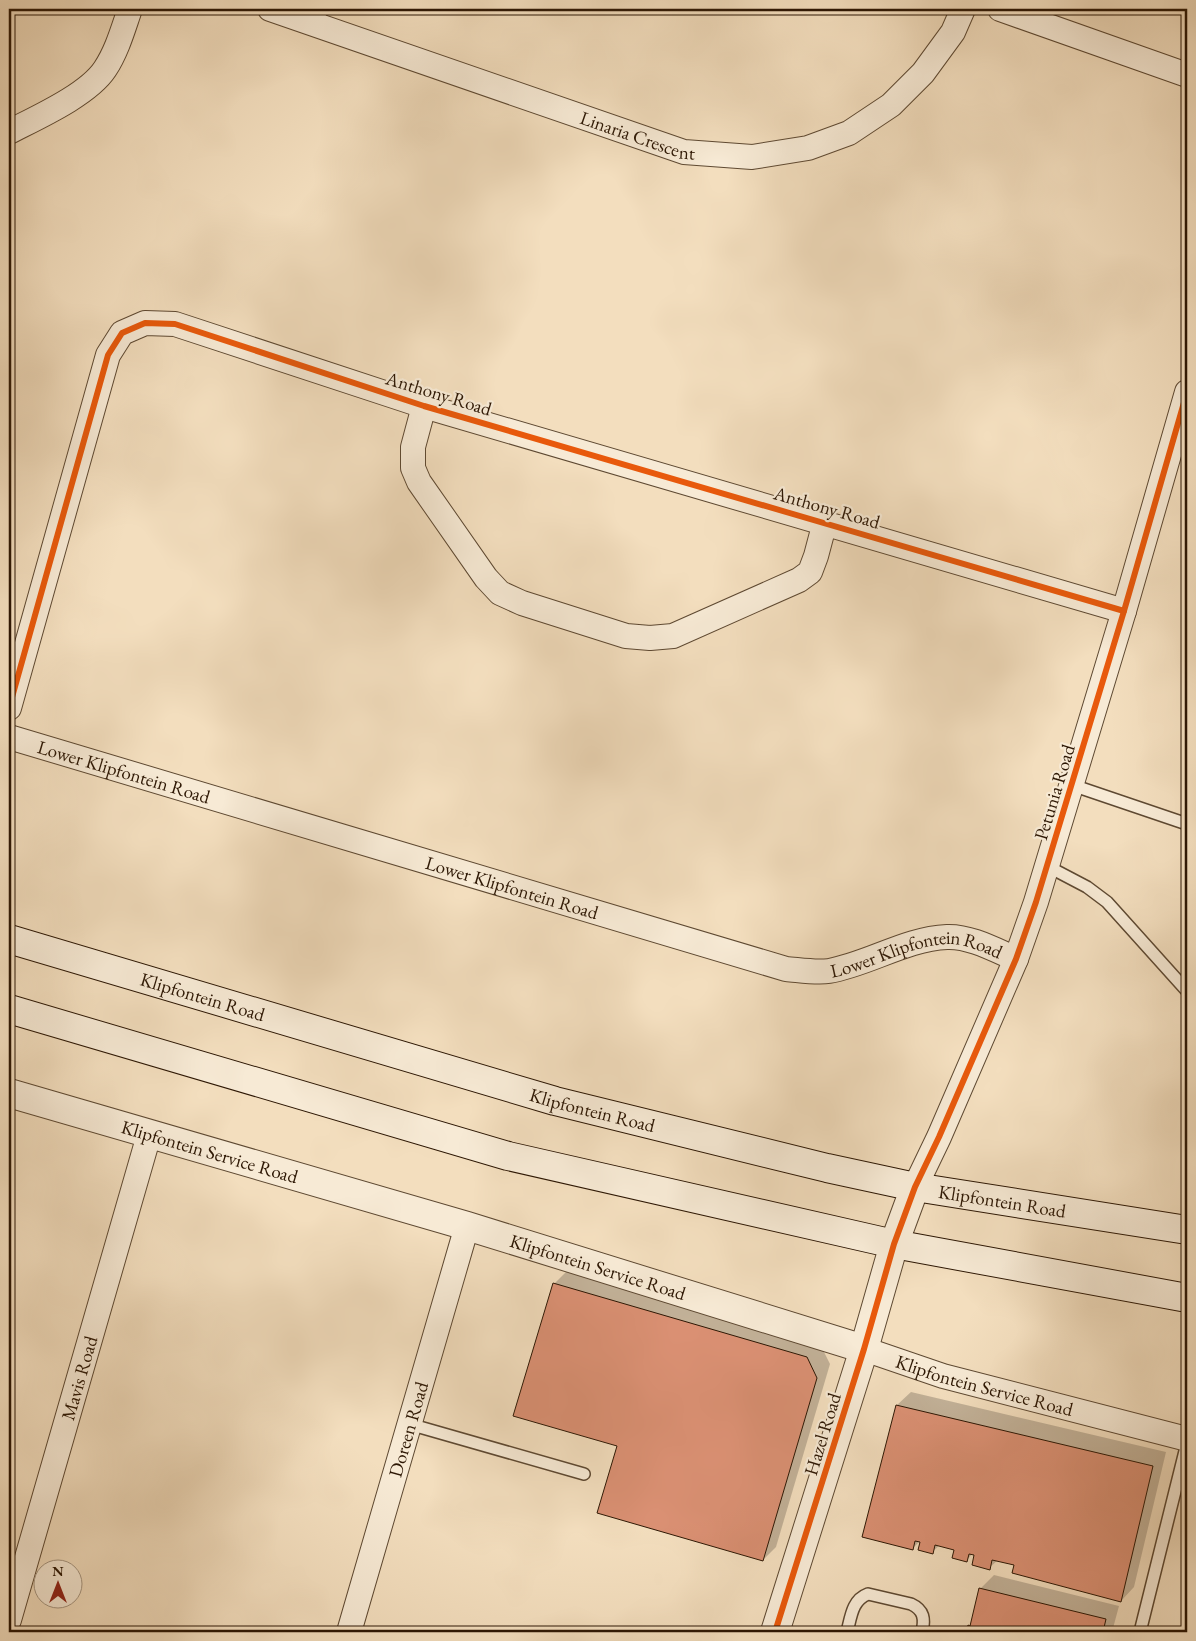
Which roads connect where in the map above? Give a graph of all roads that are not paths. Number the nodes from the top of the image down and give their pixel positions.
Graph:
1 (130, 9) edge
2 (270, 9) edge
3 (963, 9) edge
4 (1000, 9) edge
5 (312, 16) edge
6 (1187, 74) edge
7 (9, 132) edge
8 (1187, 392) edge
9 (424, 406) junction
10 (1183, 422) edge
11 (825, 522) junction
12 (1124, 611) junction
13 (9, 708) edge
14 (9, 737) edge
15 (1072, 785) junction
16 (1187, 824) edge
17 (1047, 866) junction
18 (9, 939) edge
19 (1016, 959) junction
20 (1187, 991) edge
21 (9, 1008) edge
22 (9, 1093) edge
23 (149, 1134) junction
24 (915, 1187) junction
25 (467, 1226) junction
26 (1187, 1230) edge
27 (894, 1244) junction
28 (1187, 1298) edge
29 (864, 1349) junction
30 (409, 1424) junction
31 (1187, 1439) edge
32 (1187, 1443) edge
33 (584, 1474) dead end
34 (9, 1620) edge
35 (349, 1632) edge
36 (775, 1632) edge
37 (848, 1632) edge
38 (922, 1632) edge
39 (1140, 1632) edge

1 - 7 street
2 - 5 street, Linaria Crescent
3 - 5 street, Linaria Crescent
4 - 6 street
8 - 10 street, Petunia Road
9 - 11 street, Anthony Road
9 - 11 street, Anthony Road
9 - 13 street, Anthony Road
10 - 12 street, Petunia Road
11 - 12 street, Anthony Road
12 - 15 street, Petunia Road
14 - 19 street, Lower Klipfontein Road
15 - 16 lane
15 - 17 street, Petunia Road
17 - 19 street, Petunia Road
17 - 20 lane
18 - 24 main road, Klipfontein Road
19 - 24 street, Petunia Road
21 - 27 main road
22 - 23 main road, Klipfontein Service Road
23 - 25 main road, Klipfontein Service Road
23 - 34 street, Mavis Road
24 - 26 main road, Klipfontein Road
24 - 27 main road, Hazel Road
25 - 29 main road, Klipfontein Service Road
25 - 30 street, Doreen Road
27 - 28 main road
27 - 29 main road, Hazel Road
29 - 31 street, Klipfontein Service Road
29 - 36 main road, Hazel Road
30 - 33 lane
30 - 35 street, Doreen Road
32 - 39 lane
37 - 38 lane

